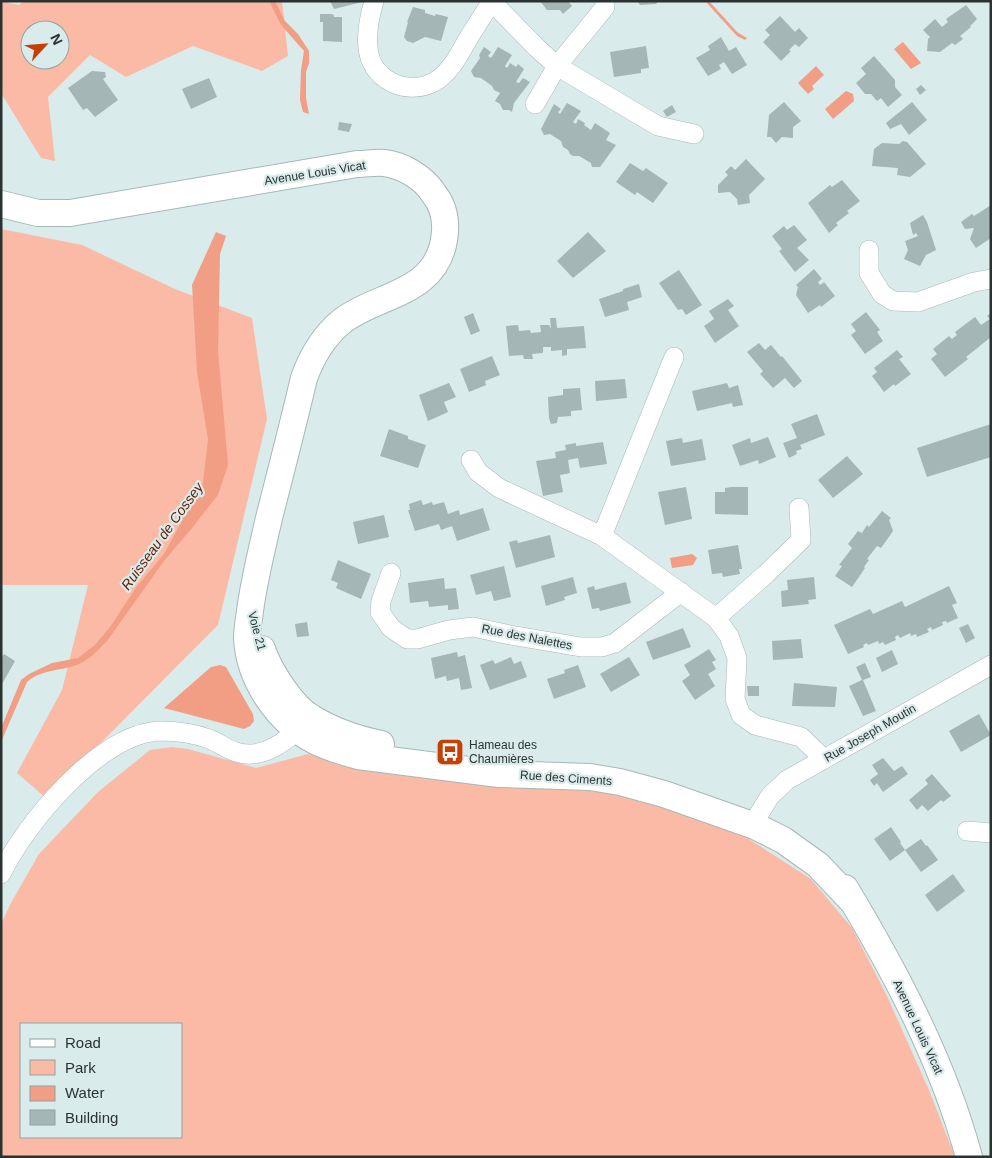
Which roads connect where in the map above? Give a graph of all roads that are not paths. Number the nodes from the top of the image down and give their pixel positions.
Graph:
1 (374, 1) edge
2 (492, 2) edge
3 (606, 7) dead end
4 (557, 66) junction
5 (535, 104) dead end
6 (694, 134) dead end
7 (1, 204) edge
8 (869, 250) dead end
9 (991, 279) edge
10 (674, 357) dead end
11 (471, 460) dead end
12 (799, 508) dead end
13 (602, 536) junction
14 (391, 573) dead end
15 (681, 592) junction
16 (251, 606) joint
17 (716, 618) junction
18 (991, 665) edge
19 (304, 724) junction
20 (824, 759) junction
21 (757, 820) junction
22 (967, 831) dead end
23 (991, 833) edge
24 (1, 874) edge
25 (970, 1157) edge

1 - 2 street
2 - 4 street
3 - 4 street
4 - 5 street
4 - 6 street
7 - 16 main road, Avenue Louis Vicat
8 - 9 street
10 - 13 street
11 - 13 street
12 - 17 street
13 - 15 street
14 - 15 street, Rue des Nalettes
15 - 17 street
16 - 19 main road, Voie 21
17 - 20 street
18 - 20 street, Rue Joseph Moutin
19 - 21 main road, Rue des Ciments
19 - 24 street
20 - 21 street, Rue Joseph Moutin
21 - 25 main road, Avenue Louis Vicat
22 - 23 street

